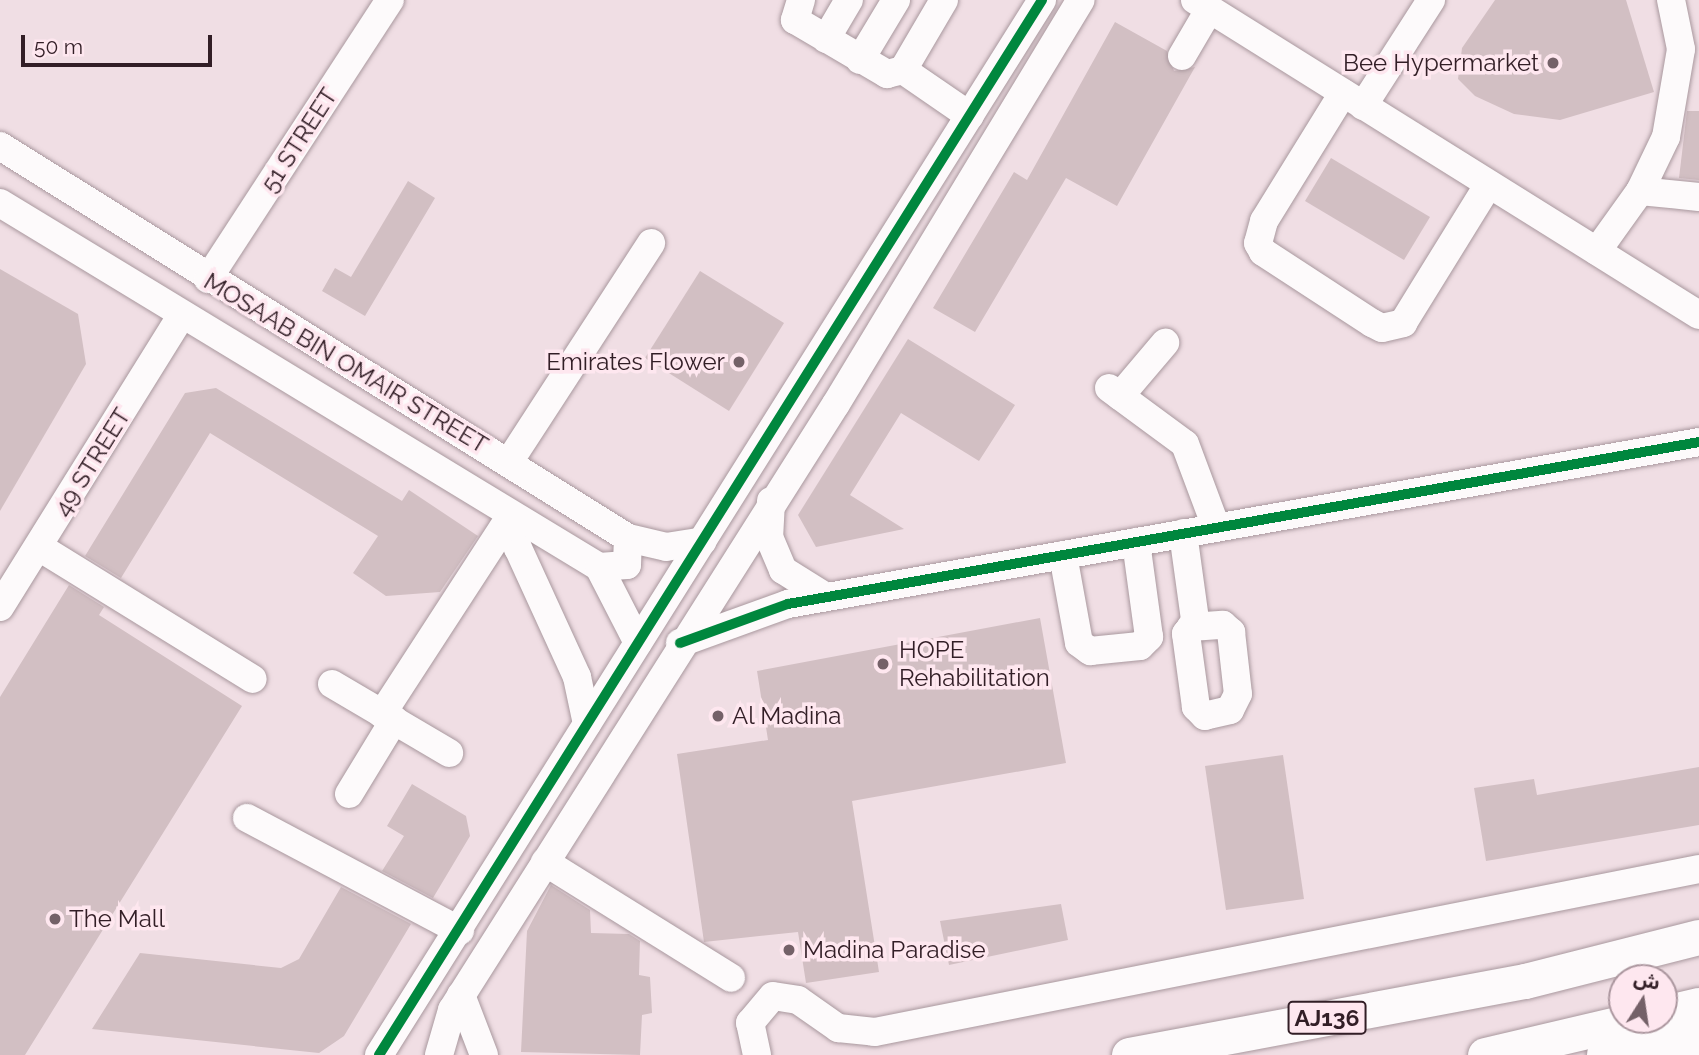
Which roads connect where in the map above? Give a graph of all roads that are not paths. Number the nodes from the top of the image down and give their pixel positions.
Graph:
1 (390, 0) edge
2 (801, 0) edge
3 (849, 0) edge
4 (897, 0) edge
5 (944, 0) edge
6 (1042, 0) edge
7 (1431, 0) edge
8 (1671, 0) edge
9 (1083, 2) edge
10 (1202, 5) edge
11 (826, 38) junction
12 (1182, 56) dead end
13 (860, 60) junction
14 (903, 70) junction
15 (1353, 100) junction
16 (970, 116) junction
17 (0, 146) edge
18 (1489, 184) junction
19 (1640, 191) junction
20 (1699, 197) edge
21 (0, 203) edge
22 (651, 243) dead end
23 (1597, 251) junction
24 (208, 279) junction
25 (1699, 315) edge
26 (182, 316) junction
27 (1165, 343) dead end
28 (1698, 442) edge
29 (509, 462) junction
30 (771, 501) junction
31 (510, 517) junction
32 (1216, 527) junction
33 (1183, 533) junction
34 (628, 538) junction
35 (703, 541) junction
36 (1136, 542) junction
37 (39, 547) junction
38 (1063, 555) junction
39 (600, 567) junction
40 (825, 597) junction
41 (0, 607) edge
42 (1196, 626) dead end
43 (638, 643) junction
44 (680, 643) junction
45 (253, 680) dead end
46 (332, 684) dead end
47 (388, 717) junction
48 (587, 724) junction
49 (449, 753) dead end
50 (349, 794) dead end
51 (247, 818) dead end
52 (545, 862) junction
53 (1699, 869) edge
54 (460, 931) junction
55 (1699, 937) edge
56 (731, 978) dead end
57 (461, 995) junction
58 (1699, 1005) edge
59 (1678, 1010) edge
60 (1608, 1026) edge
61 (1699, 1038) edge
62 (387, 1049) edge
63 (439, 1055) edge
64 (484, 1055) edge
65 (757, 1055) edge
66 (1129, 1055) edge
67 (1485, 1055) edge
68 (1606, 1055) edge

1 - 24 street, 51 STREET
2 - 11 street
3 - 11 street
4 - 13 street
5 - 14 street
6 - 16 street
7 - 15 street
8 - 19 street
9 - 30 street
10 - 12 street
10 - 15 street
11 - 13 street
13 - 14 street
14 - 16 street
15 - 18 street
15 - 18 street
16 - 35 street
17 - 24 street, MOSAAB BIN OMAIR STREET
18 - 23 street
19 - 20 street
19 - 23 street
21 - 26 street, MOSAAB BIN OMAIR STREET
22 - 29 street
23 - 25 street
24 - 29 street, MOSAAB BIN OMAIR STREET
26 - 31 street, MOSAAB BIN OMAIR STREET
26 - 37 street, 49 STREET
27 - 32 street
28 - 32 street
29 - 34 street, MOSAAB BIN OMAIR STREET
30 - 40 street
30 - 44 street
31 - 39 street, MOSAAB BIN OMAIR STREET
31 - 47 street
31 - 48 street
32 - 33 street
33 - 36 street
33 - 42 street
34 - 35 street, MOSAAB BIN OMAIR STREET
34 - 39 street
35 - 43 street
36 - 38 street
36 - 38 street
37 - 41 street, 49 STREET
37 - 45 street
38 - 40 street
39 - 43 street
40 - 44 street
43 - 48 street
44 - 52 street
46 - 47 street
47 - 49 street
47 - 50 street
48 - 54 street
51 - 54 street
52 - 56 street
52 - 57 street
53 - 65 street
54 - 62 street
55 - 66 main road, AJ136
57 - 63 street
57 - 64 street
58 - 59 main road
60 - 67 main road
61 - 68 highway

